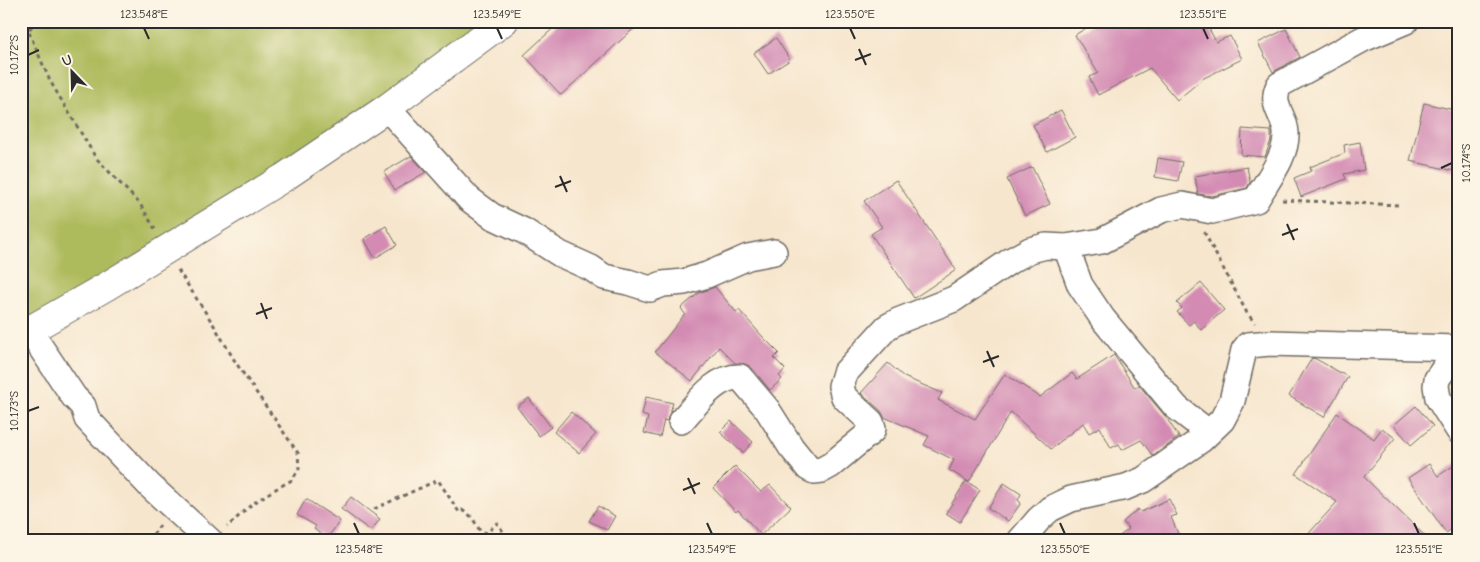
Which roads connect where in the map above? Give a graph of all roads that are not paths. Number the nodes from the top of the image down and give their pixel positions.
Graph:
1 (504, 21) edge
2 (1406, 21) edge
3 (387, 108) junction
4 (1066, 247) junction
5 (774, 252) dead end
6 (25, 333) edge
7 (1458, 348) edge
8 (681, 420) dead end
9 (1208, 432) junction
10 (1459, 432) edge
11 (209, 540) edge
12 (1020, 541) edge

1 - 3 highway
2 - 4 street
3 - 5 street
3 - 6 highway
4 - 8 street
4 - 9 street
6 - 11 street
7 - 9 street
7 - 10 street
9 - 12 street

